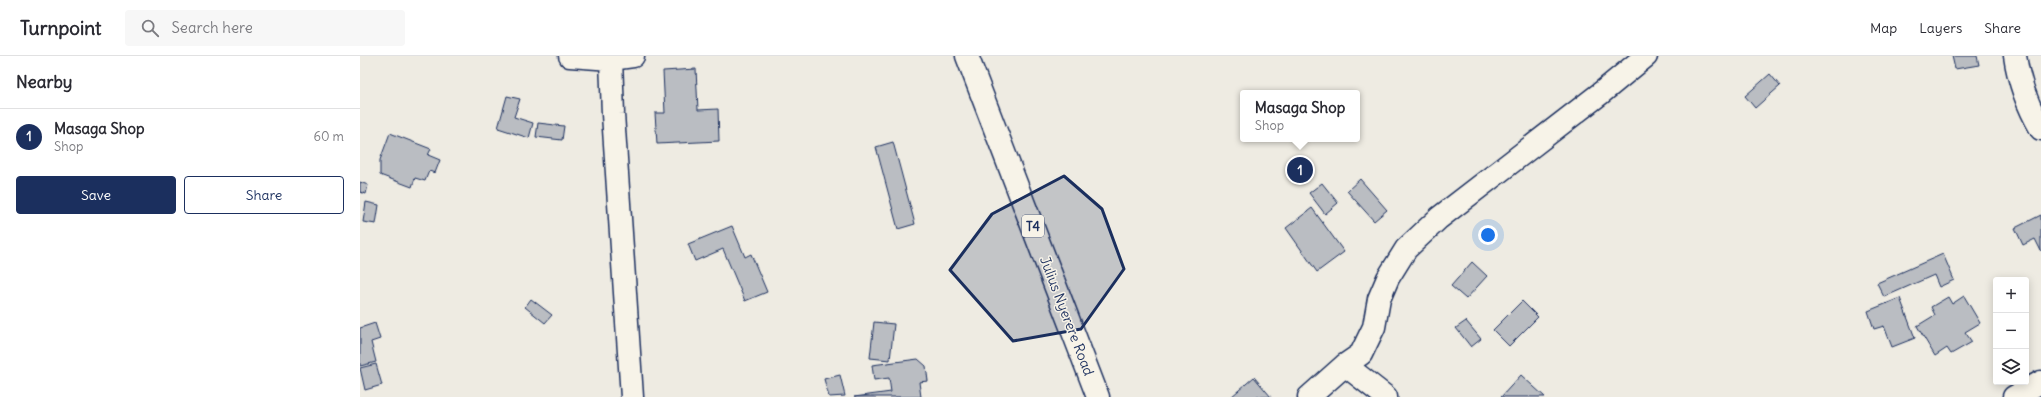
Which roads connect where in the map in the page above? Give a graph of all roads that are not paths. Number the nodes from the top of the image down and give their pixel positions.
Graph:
1 (570, 56) edge
2 (633, 56) edge
3 (967, 56) edge
4 (1646, 56) edge
5 (2015, 56) edge
6 (611, 59) junction
7 (2041, 129) edge
8 (1345, 365) junction
9 (2041, 382) edge
10 (632, 397) edge
11 (1098, 397) edge
12 (1309, 397) edge
13 (1386, 397) edge
14 (2014, 397) edge

1 - 6 main road
2 - 6 main road
3 - 11 main road, Julius Nyerere Road / T4
4 - 8 main road
5 - 7 main road
6 - 10 main road
8 - 12 main road
8 - 13 main road
9 - 14 main road

